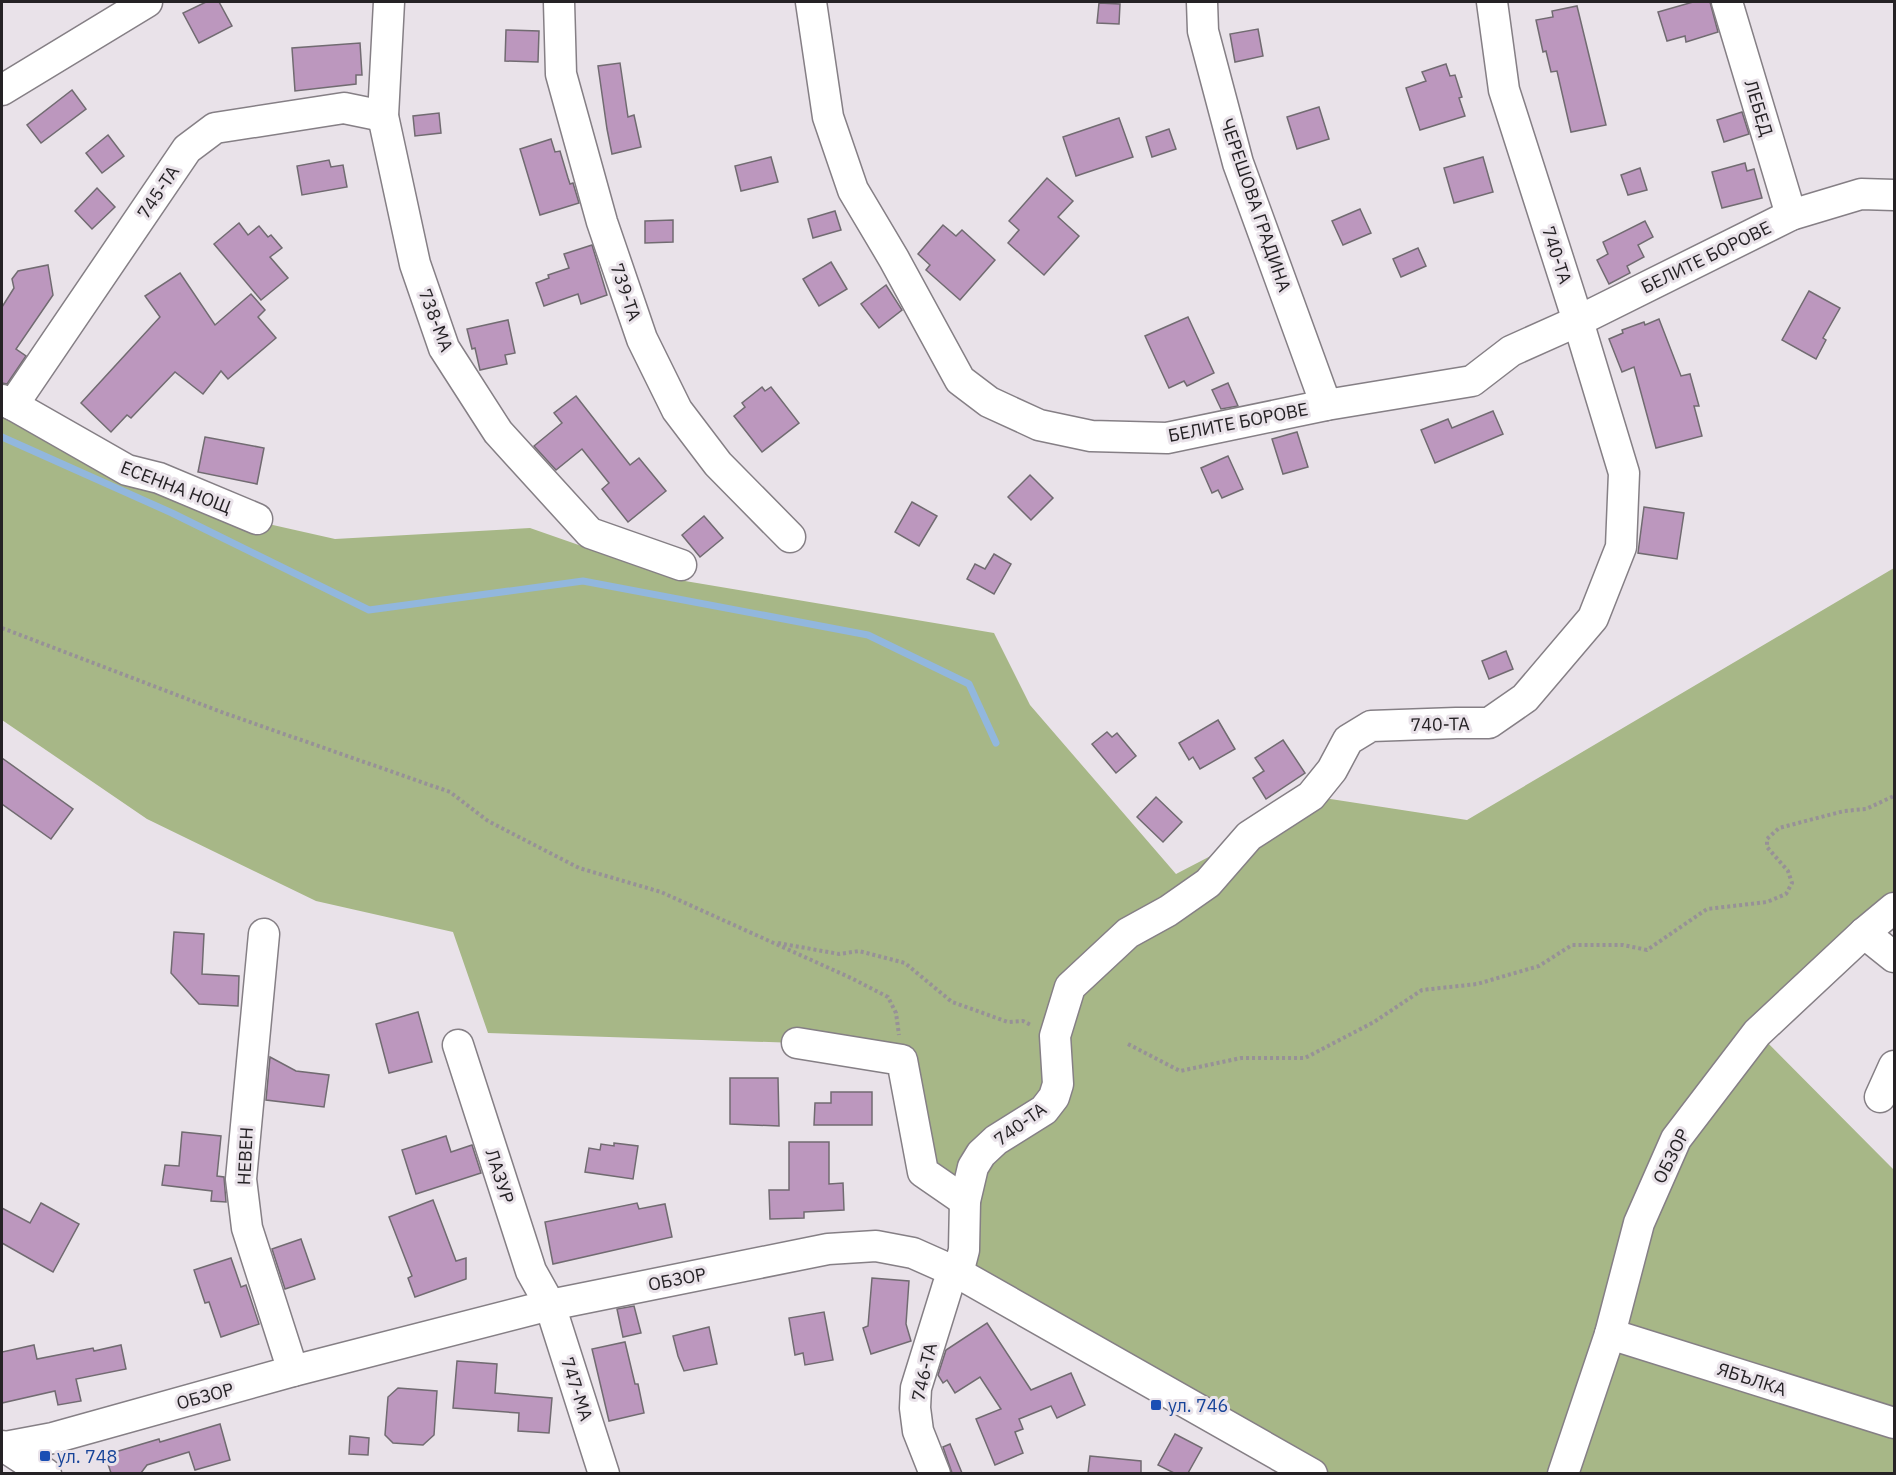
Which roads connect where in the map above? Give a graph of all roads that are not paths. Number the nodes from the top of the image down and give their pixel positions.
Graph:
1 (147, 2) edge
2 (389, 2) edge
3 (559, 2) edge
4 (811, 2) edge
5 (1202, 2) edge
6 (1492, 2) edge
7 (1727, 2) edge
8 (2, 90) edge
9 (383, 116) junction
10 (1894, 195) edge
11 (1791, 215) junction
12 (1578, 321) junction
13 (7, 403) edge
14 (1326, 405) junction
15 (257, 519) dead end
16 (790, 537) dead end
17 (681, 565) dead end
18 (1894, 908) edge
19 (1864, 933) junction
20 (264, 934) dead end
21 (1894, 957) edge
22 (797, 1043) dead end
23 (458, 1045) dead end
24 (1894, 1066) edge
25 (1880, 1097) dead end
26 (965, 1201) junction
27 (958, 1273) junction
28 (550, 1305) junction
29 (1610, 1334) junction
30 (292, 1371) junction
31 (1894, 1423) edge
32 (3, 1447) edge
33 (46, 1473) edge
34 (604, 1473) edge
35 (935, 1473) edge
36 (1312, 1473) edge
37 (1563, 1473) edge

1 - 8 street
2 - 9 street, 738-МА
3 - 16 street, 739-ТА
4 - 14 street, БЕЛИТЕ БОРОВЕ
5 - 14 street, ЧЕРЕШОВА ГРАДИНА
6 - 12 street, 740-ТА
7 - 11 street, ЛЕБЕД
9 - 13 street, 745-ТА
9 - 17 street, 738-МА
10 - 11 street, БЕЛИТЕ БОРОВЕ
11 - 12 street, БЕЛИТЕ БОРОВЕ
12 - 14 street, БЕЛИТЕ БОРОВЕ
12 - 26 street, 740-ТА
13 - 15 street, ЕСЕННА НОЩ
18 - 19 street, ОБЗОР
19 - 21 street
19 - 29 street, ОБЗОР
20 - 30 street, НЕВЕН
22 - 26 street
23 - 28 street, ЛАЗУР
24 - 25 street
26 - 27 street, 740-ТА
27 - 28 street, ОБЗОР
27 - 35 street, 746-ТА
27 - 36 street, ОБЗОР
28 - 30 street, ОБЗОР
28 - 34 street, 747-МА
29 - 31 street, ЯБЪЛКА
29 - 37 street, ОБЗОР
30 - 32 street, ОБЗОР
32 - 33 street

